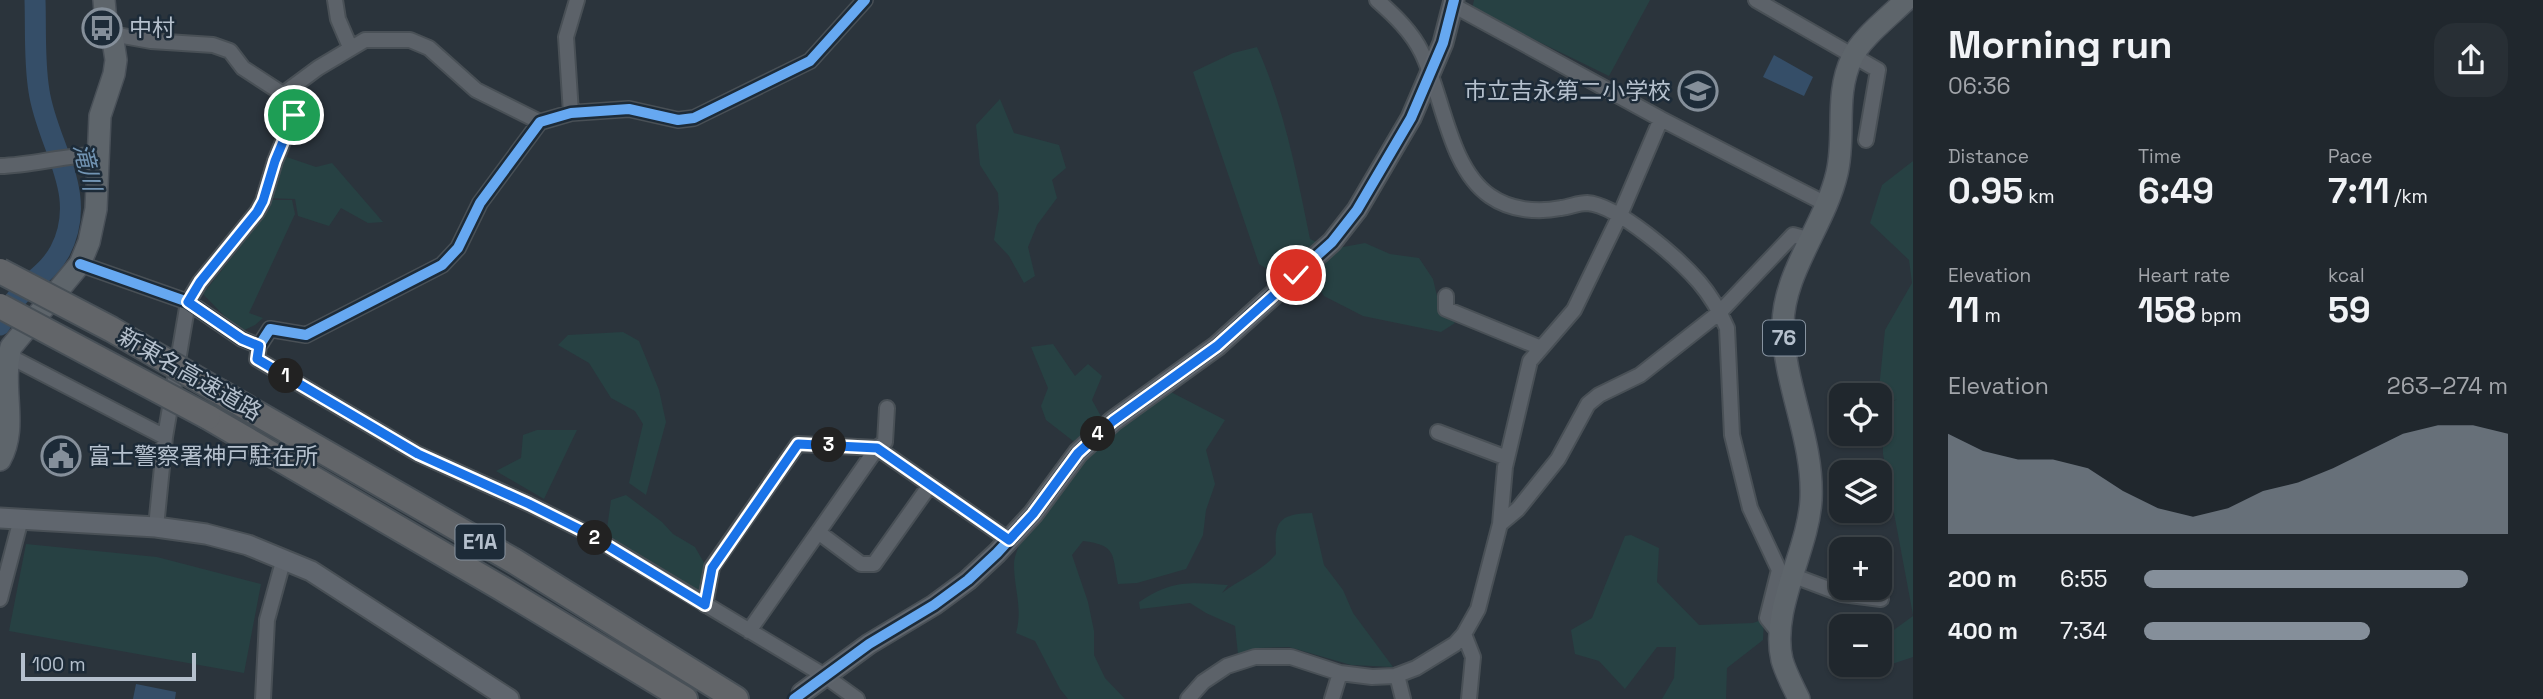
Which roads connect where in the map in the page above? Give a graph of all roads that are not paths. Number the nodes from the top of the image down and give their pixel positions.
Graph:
1 (104, 0) edge
2 (335, 0) edge
3 (577, 0) edge
4 (864, 0) edge
5 (1377, 0) edge
6 (1756, 0) edge
7 (1906, 0) edge
8 (1453, 3) edge
9 (113, 34) junction
10 (350, 47) junction
11 (1853, 55) junction
12 (1431, 74) junction
13 (283, 94) junction
14 (571, 113) junction
15 (1661, 119) junction
16 (540, 122) junction
17 (1866, 140) dead end
18 (97, 155) junction
19 (0, 166) edge
20 (1826, 205) junction
21 (1620, 215) junction
22 (1811, 240) junction
23 (80, 264) junction
24 (0, 271) edge
25 (1446, 296) dead end
26 (188, 302) junction
27 (0, 306) edge
28 (1720, 312) junction
29 (259, 346) junction
30 (1541, 348) junction
31 (7, 355) junction
32 (887, 408) dead end
33 (1438, 432) dead end
34 (165, 437) junction
35 (877, 448) junction
36 (1507, 458) junction
37 (0, 460) edge
38 (930, 485) junction
39 (0, 518) edge
40 (21, 519) junction
41 (1500, 524) junction
42 (156, 527) junction
43 (818, 532) junction
44 (1009, 540) junction
45 (284, 558) junction
46 (1794, 576) junction
47 (1829, 589) edge
48 (0, 598) edge
49 (705, 605) junction
50 (749, 631) junction
51 (1464, 634) junction
52 (1780, 634) junction
53 (1340, 673) junction
54 (825, 676) junction
55 (1397, 676) junction
56 (802, 693) dead end
57 (263, 699) edge
58 (509, 699) edge
59 (685, 699) edge
60 (736, 699) edge
61 (857, 699) edge
62 (1188, 699) edge
63 (1332, 699) edge
64 (1403, 699) edge
65 (1469, 699) edge
66 (1799, 699) edge

1 - 9 main road
2 - 10 street
3 - 14 street
4 - 14 street
5 - 12 street
6 - 11 street
7 - 11 main road, 76
8 - 12 street
8 - 15 street
9 - 13 street
9 - 18 main road
10 - 13 street
10 - 16 street
11 - 17 street
11 - 20 main road, 76
12 - 21 street
12 - 44 street
13 - 26 street
14 - 16 street
15 - 20 street
15 - 21 street
16 - 29 street
18 - 19 street
18 - 23 main road
20 - 22 main road, 76
21 - 28 street
21 - 30 street
22 - 28 street
22 - 46 main road, 76
23 - 26 street
23 - 31 main road
24 - 60 highway, 新東名高速道路 / E1A, bridge
25 - 30 street
26 - 29 street
26 - 34 street
27 - 59 highway, 新東名高速道路 / E1A, bridge
28 - 41 street
28 - 52 street
29 - 49 street
30 - 36 street
31 - 34 street
31 - 37 main road
32 - 35 street
33 - 36 street
34 - 42 street
35 - 38 street
35 - 43 street
35 - 49 street
36 - 41 street
38 - 43 street
38 - 44 street
39 - 40 street
40 - 42 street
40 - 48 street
41 - 51 street
42 - 45 street
43 - 50 street
44 - 54 street
45 - 57 street
45 - 58 street
46 - 47 street
46 - 52 main road, 76
49 - 50 street
50 - 54 street
51 - 55 street
51 - 65 street
52 - 66 main road, 76
53 - 55 street
53 - 62 street
53 - 63 street
54 - 56 street
54 - 61 street
55 - 64 street

